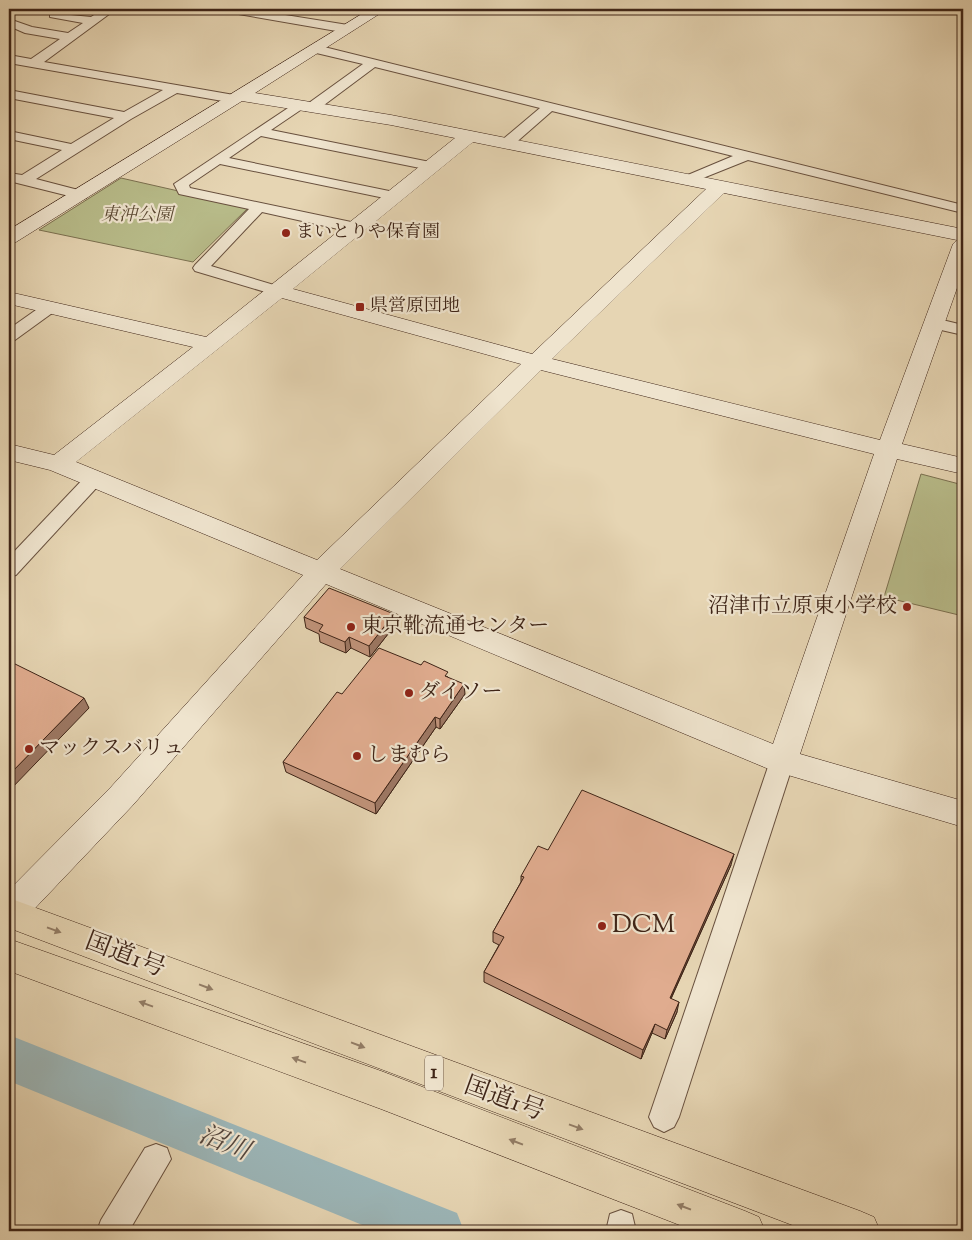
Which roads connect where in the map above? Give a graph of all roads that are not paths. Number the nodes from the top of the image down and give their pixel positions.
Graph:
1 (110, 9) edge
2 (227, 9) edge
3 (380, 9) edge
4 (54, 15) dead end
5 (93, 21) junction
6 (9, 22) edge
7 (348, 29) junction
8 (69, 37) junction
9 (316, 50) junction
10 (9, 59) edge
11 (374, 62) junction
12 (34, 63) junction
13 (176, 88) junction
14 (9, 94) edge
15 (237, 98) junction
16 (550, 106) junction
17 (304, 107) junction
18 (126, 116) junction
19 (261, 132) junction
20 (9, 135) edge
21 (469, 136) junction
22 (507, 143) junction
23 (74, 149) junction
24 (748, 155) junction
25 (219, 160) junction
26 (430, 166) junction
27 (9, 177) edge
28 (24, 180) junction
29 (688, 180) junction
30 (719, 187) junction
31 (81, 195) junction
32 (394, 196) junction
33 (259, 207) junction
34 (963, 209) edge
35 (356, 228) junction
36 (12, 234) edge
37 (962, 246) edge
38 (278, 291) junction
39 (9, 298) edge
40 (49, 308) junction
41 (934, 323) junction
42 (963, 330) edge
43 (9, 336) edge
44 (208, 344) junction
45 (538, 362) junction
46 (888, 450) junction
47 (9, 452) edge
48 (58, 464) junction
49 (963, 466) edge
50 (94, 480) junction
51 (9, 570) edge
52 (322, 571) junction
53 (782, 761) junction
54 (963, 814) edge
55 (9, 912) edge
56 (9, 954) edge
57 (664, 1117) dead end
58 (156, 1159) dead end
59 (112, 1231) edge
60 (745, 1231) edge
61 (860, 1231) edge

1 - 5 street
2 - 7 street
3 - 7 street
4 - 5 street
5 - 8 street
6 - 8 street
7 - 9 street
8 - 12 street
9 - 11 street
9 - 15 street
10 - 12 street
11 - 16 street
11 - 17 street
12 - 13 street
13 - 15 street
13 - 18 street
14 - 18 street
15 - 17 street
15 - 31 street
16 - 22 street
16 - 24 street
17 - 19 street
17 - 21 street
18 - 23 street
19 - 25 street
19 - 26 street
20 - 23 street
21 - 22 street
21 - 26 street
22 - 29 street
23 - 28 street
24 - 29 street
24 - 34 street
25 - 32 street
25 - 33 street
26 - 32 street
27 - 28 street
28 - 31 street
29 - 30 street
30 - 37 street
30 - 45 street
31 - 36 street
32 - 35 street
33 - 35 street
33 - 38 street
35 - 38 street
37 - 41 street
38 - 44 street
38 - 45 street
39 - 40 street
40 - 43 street
40 - 44 street
41 - 42 street
41 - 46 street
44 - 48 street
45 - 46 street
45 - 52 street
46 - 49 street
46 - 53 street
47 - 48 street
48 - 50 street
50 - 51 street
50 - 52 street
52 - 53 street
52 - 55 street
53 - 54 street
53 - 57 street
55 -> 61 highway, 国道1号 / 1
60 -> 56 highway, 国道1号 / 1
58 - 59 street

